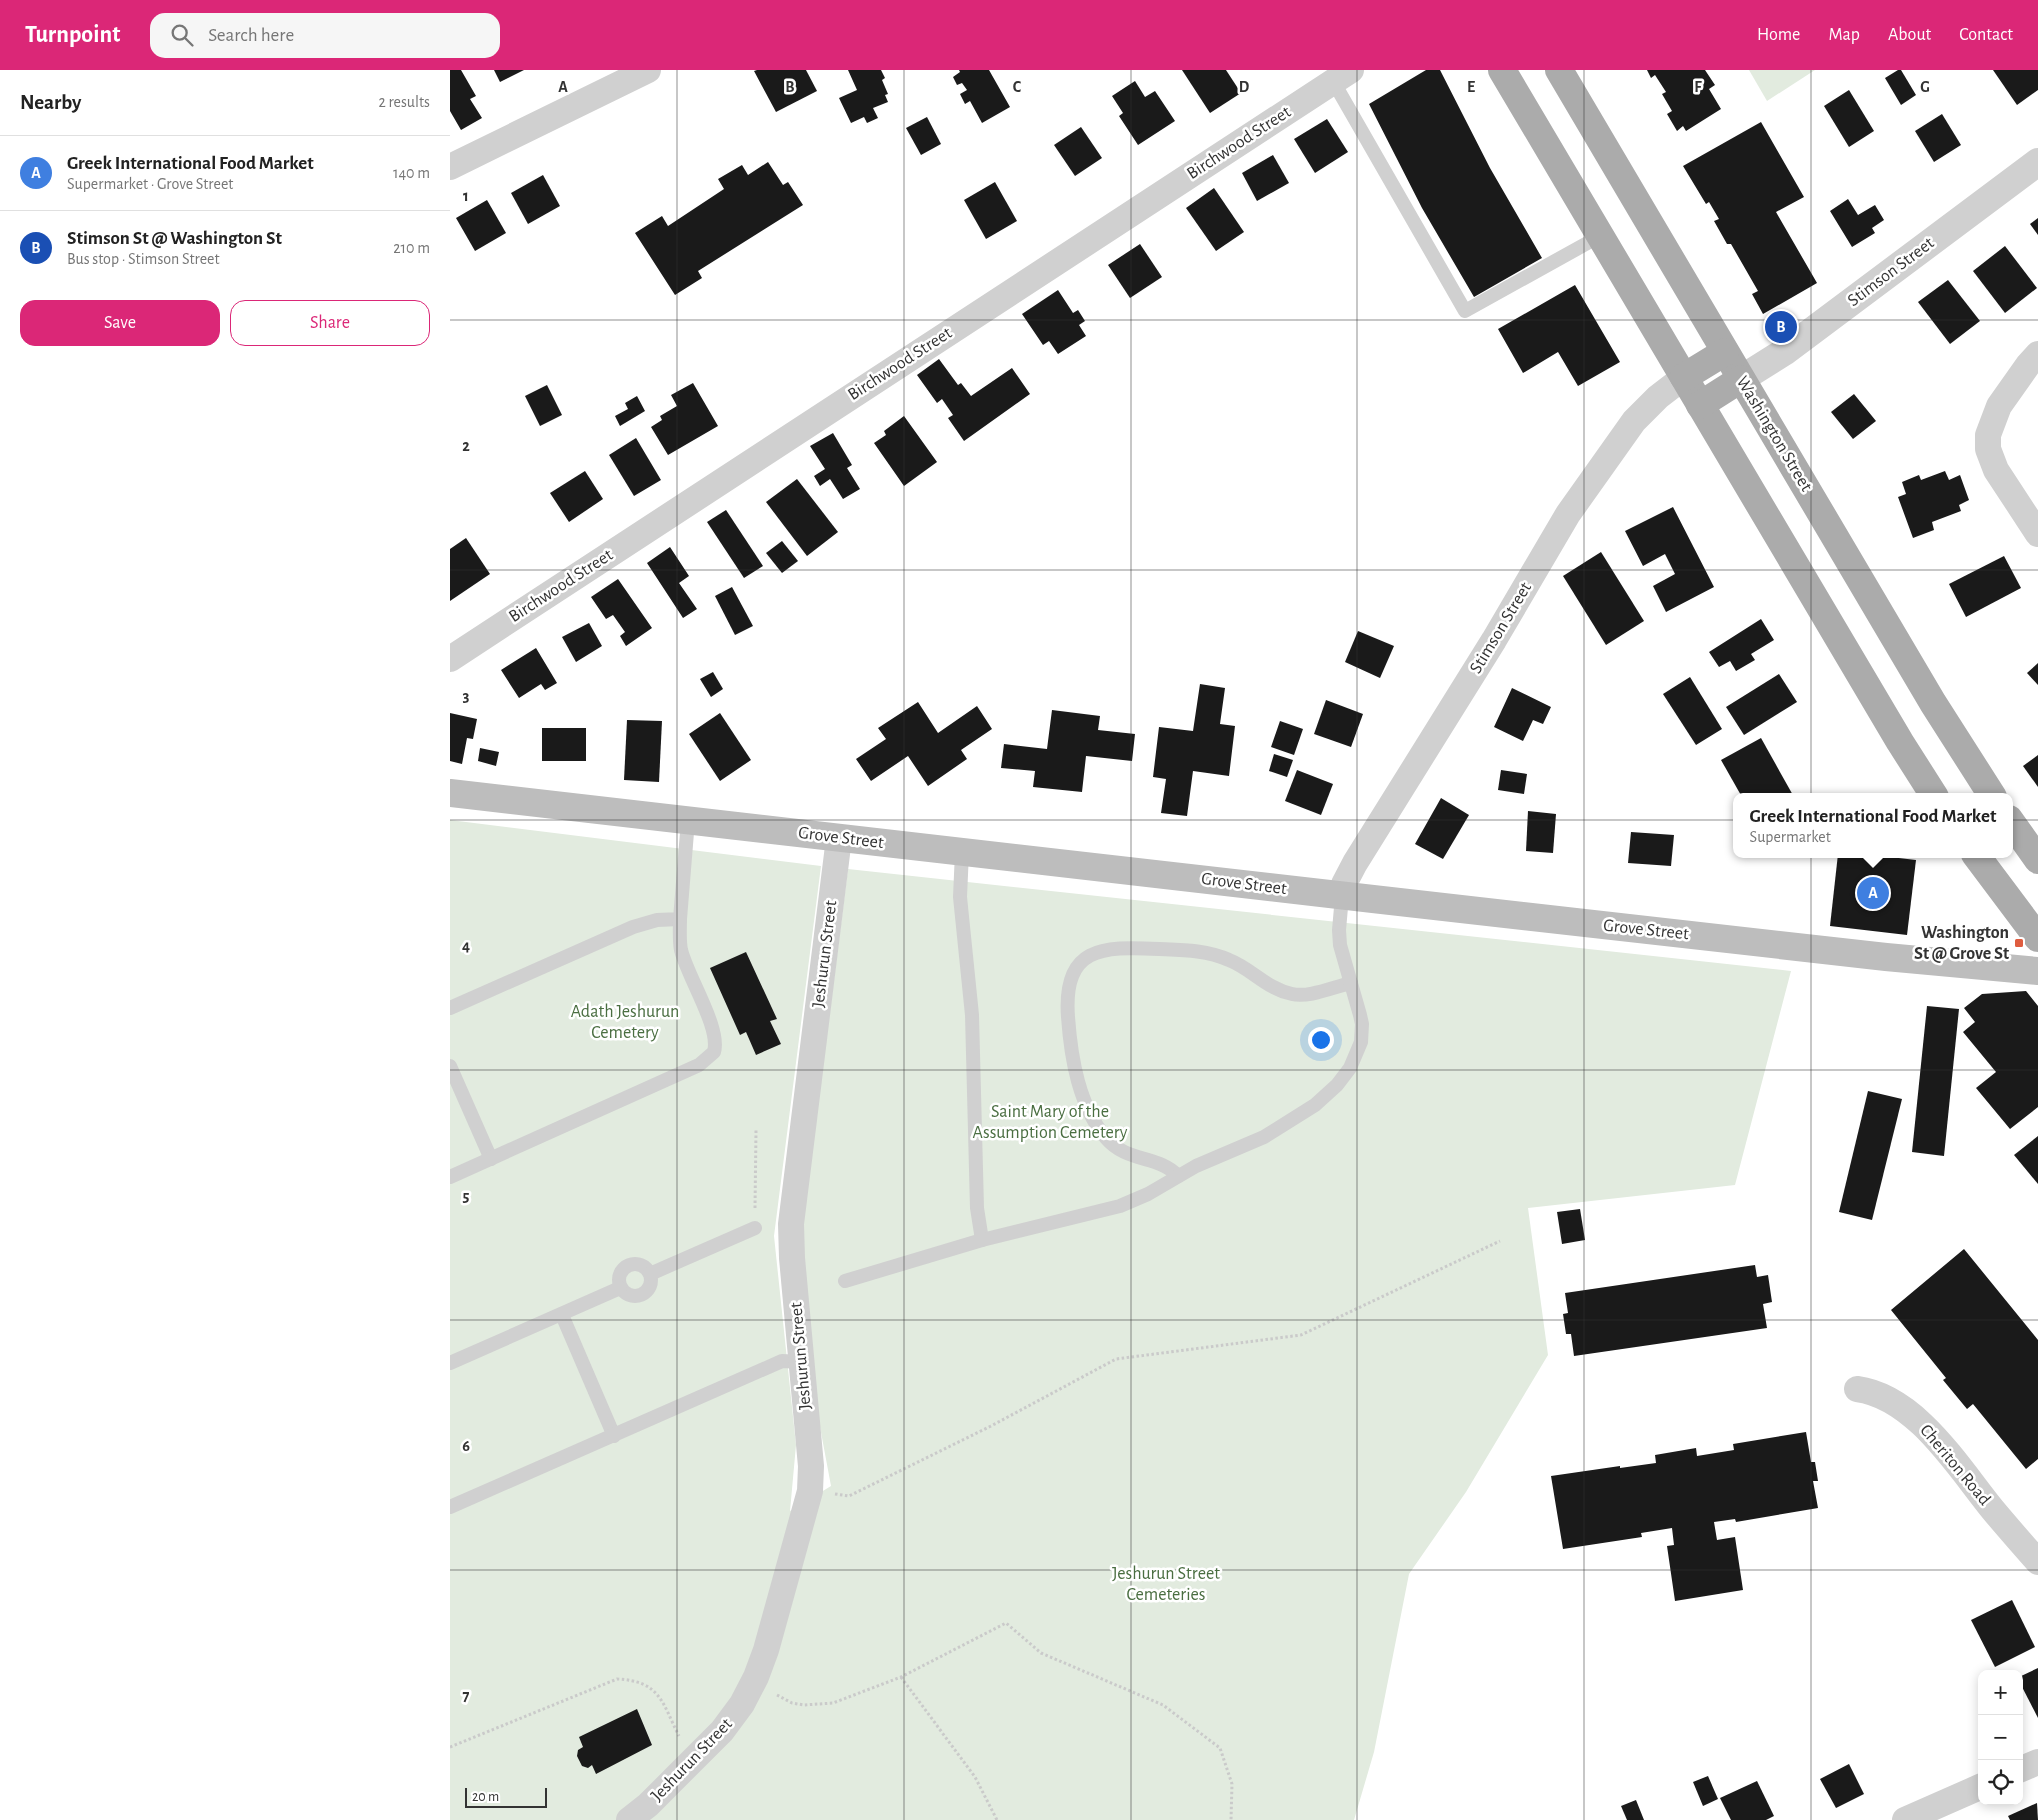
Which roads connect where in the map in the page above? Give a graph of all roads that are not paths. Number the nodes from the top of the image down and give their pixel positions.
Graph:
1 (648, 70) edge
2 (1502, 70) edge
3 (1558, 70) edge
4 (1342, 76) edge
5 (2038, 162) edge
6 (450, 167) edge
7 (1600, 236) junction
8 (1725, 352) junction
9 (2038, 354) edge
10 (1684, 378) junction
11 (1741, 379) junction
12 (1700, 405) junction
13 (2038, 534) edge
14 (450, 659) edge
15 (450, 793) edge
16 (1932, 793) edge
17 (1990, 793) edge
18 (688, 820) junction
19 (2013, 825) edge
20 (838, 838) junction
21 (962, 852) junction
22 (1978, 858) edge
23 (2038, 860) edge
24 (1342, 896) junction
25 (680, 919) junction
26 (2038, 938) edge
27 (2038, 971) edge
28 (1351, 983) junction
29 (450, 1008) edge
30 (450, 1066) edge
31 (491, 1159) junction
32 (1178, 1176) junction
33 (450, 1177) edge
34 (755, 1228) road end
35 (982, 1240) junction
36 (650, 1274) junction
37 (845, 1282) dead end
38 (620, 1288) junction
39 (562, 1314) junction
40 (801, 1362) junction
41 (450, 1363) edge
42 (1857, 1390) dead end
43 (614, 1436) junction
44 (450, 1507) edge
45 (2038, 1562) edge
46 (2038, 1762) edge
47 (2023, 1768) edge
48 (1978, 1788) edge
49 (629, 1820) edge
50 (1905, 1820) edge

1 - 6 street
2 - 7 main road
3 - 8 main road, Washington Street
4 - 7 lane
4 - 14 street, Birchwood Street
5 - 11 street, Stimson Street
7 - 10 main road
8 - 10 main road
8 - 11 main road, Washington Street
9 - 13 street
10 - 12 main road
10 - 24 street, Stimson Street
11 - 12 main road
11 - 17 main road, Washington Street
12 - 16 main road
15 - 18 main road, Grove Street
18 - 20 main road, Grove Street
18 - 25 lane
19 - 23 main road
20 - 21 main road, Grove Street
20 - 40 street, Jeshurun Street
21 - 24 main road, Grove Street
21 - 35 lane
22 - 26 main road
24 - 27 main road, Grove Street
24 - 28 lane
25 - 29 lane
25 - 31 lane
28 - 32 lane
28 - 32 lane
30 - 31 lane
31 - 33 lane
32 - 35 lane
34 - 36 lane
35 - 37 lane
36 - 38 lane
36 - 38 lane
38 - 39 lane
39 - 41 lane
39 - 43 lane
40 - 43 lane
40 - 49 street, Jeshurun Street
42 - 45 street, Cheriton Road
43 - 44 lane
46 - 47 street
48 - 50 street

